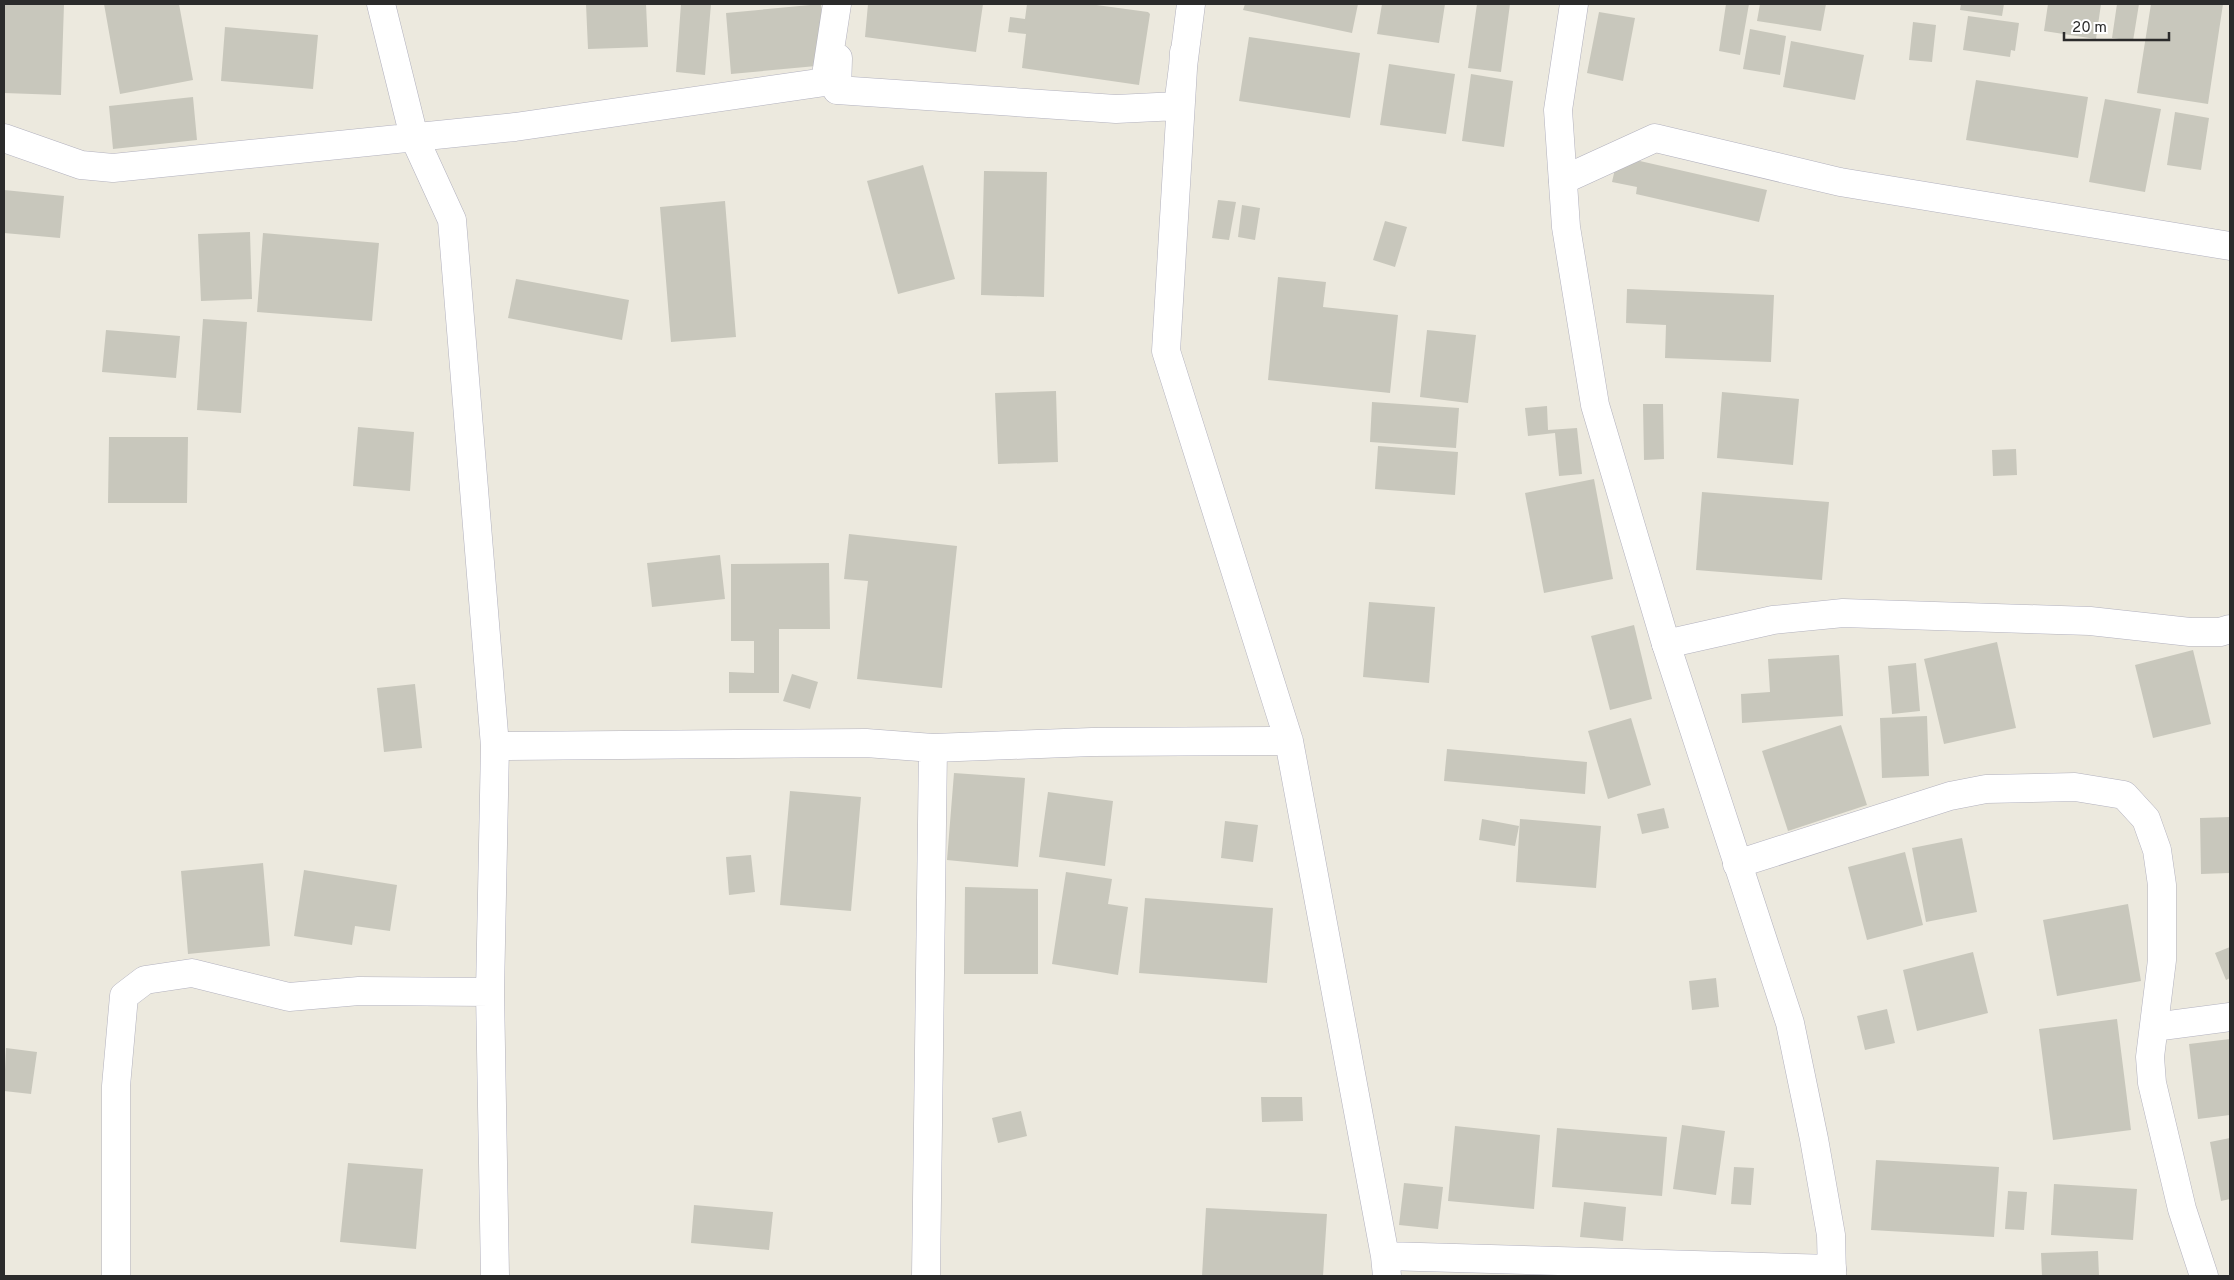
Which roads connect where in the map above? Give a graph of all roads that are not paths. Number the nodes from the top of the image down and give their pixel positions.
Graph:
1 (381, 4) edge
2 (838, 4) edge
3 (1191, 4) edge
4 (1574, 4) edge
5 (1184, 52) junction
6 (414, 137) junction
7 (4, 138) edge
8 (1563, 180) junction
9 (2230, 246) edge
10 (2230, 629) edge
11 (1666, 644) junction
12 (1289, 741) junction
13 (495, 746) junction
14 (933, 748) junction
15 (1737, 864) junction
16 (490, 992) junction
17 (2230, 1017) edge
18 (2154, 1027) junction
19 (1386, 1266) edge
20 (1832, 1273) edge
21 (116, 1276) edge
22 (495, 1276) edge
23 (926, 1276) edge
24 (2204, 1276) edge

1 - 6 street
2 - 5 street
2 - 6 street
3 - 5 street
4 - 8 street
5 - 12 street
6 - 7 street
6 - 13 street
8 - 9 street
8 - 11 street
10 - 11 street
11 - 15 street
12 - 14 street
12 - 19 street
13 - 14 street
13 - 16 street
14 - 23 street
15 - 18 street
15 - 20 street
16 - 21 street
16 - 22 street
17 - 18 street
18 - 24 street
19 - 20 street

